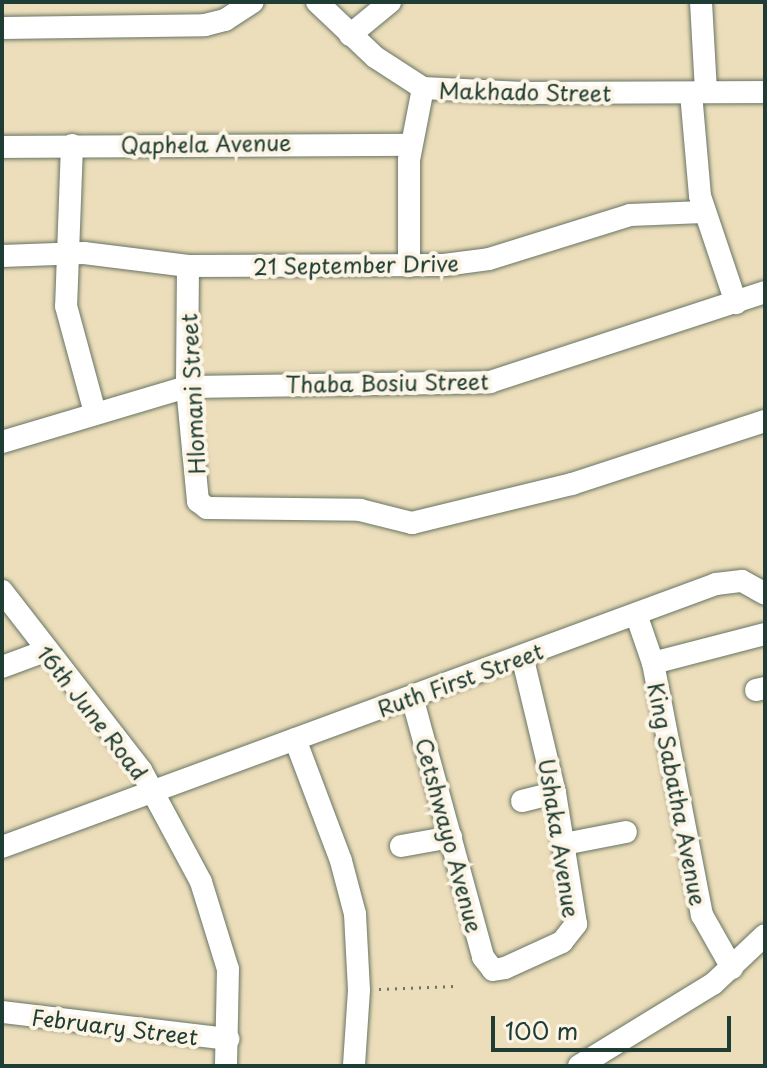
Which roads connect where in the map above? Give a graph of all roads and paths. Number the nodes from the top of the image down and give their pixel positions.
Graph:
1 (253, 2) edge
2 (317, 2) edge
3 (390, 2) edge
4 (701, 2) edge
5 (2, 28) edge
6 (350, 35) junction
7 (423, 88) junction
8 (699, 92) junction
9 (765, 92) edge
10 (72, 145) junction
11 (410, 145) junction
12 (2, 147) edge
13 (703, 212) junction
14 (67, 252) junction
15 (2, 256) edge
16 (188, 266) junction
17 (409, 266) junction
18 (765, 292) edge
19 (736, 303) junction
20 (187, 387) junction
21 (95, 413) junction
22 (765, 421) edge
23 (2, 442) edge
24 (2, 591) edge
25 (765, 594) edge
26 (636, 614) junction
27 (765, 634) edge
28 (45, 651) junction
29 (522, 656) junction
30 (653, 663) junction
31 (2, 667) edge
32 (412, 697) junction
33 (295, 739) junction
34 (153, 790) junction
35 (555, 793) junction
36 (522, 801) dead end
37 (626, 832) dead end
38 (451, 837) junction
39 (564, 844) junction
40 (401, 846) dead end
41 (2, 847) edge
42 (765, 935) edge
43 (732, 968) junction
44 (493, 970) joint
45 (455, 986) dead end
46 (359, 990) junction
47 (2, 1012) edge
48 (228, 1039) junction
49 (226, 1066) edge
50 (354, 1066) edge
51 (579, 1066) edge

1 - 5 street
2 - 6 street, Makhado Street
3 - 6 street
4 - 8 street
6 - 7 street, Makhado Street
7 - 8 street, Makhado Street
7 - 11 street
8 - 9 street, Makhado Street
8 - 13 street
10 - 11 street, Qaphela Avenue
10 - 12 street, Qaphela Avenue
10 - 14 street
11 - 17 street
13 - 17 street, 21 September Drive
13 - 19 street
14 - 15 street, 21 September Drive
14 - 16 street, 21 September Drive
14 - 21 street
16 - 17 street, 21 September Drive
16 - 20 street, Hlomani Street
18 - 19 street, Thaba Bosiu Street
19 - 20 street, Thaba Bosiu Street
20 - 21 street, Thaba Bosiu Street
20 - 22 street, Hlomani Street
21 - 23 street, Thaba Bosiu Street
24 - 28 street, 16th June Road
25 - 26 street, Ruth First Street
26 - 29 street, Ruth First Street
26 - 30 street, King Sabatha Avenue
27 - 30 street
28 - 31 street
28 - 34 street, 16th June Road
29 - 32 street, Ruth First Street
29 - 35 street, Ushaka Avenue
30 - 43 street, King Sabatha Avenue
32 - 33 street, Ruth First Street
32 - 38 street, Cetshwayo Avenue
33 - 34 street, Ruth First Street
33 - 46 street
34 - 41 street, Ruth First Street
34 - 48 street, 16th June Road
35 - 36 street
35 - 39 street, Ushaka Avenue
37 - 39 street
38 - 40 street
38 - 44 street, Cetshwayo Avenue
39 - 44 street, Ushaka Avenue
42 - 43 street
43 - 51 street
45 - 46 path
46 - 50 street
47 - 48 street, February Street
48 - 49 street, 16th June Road

